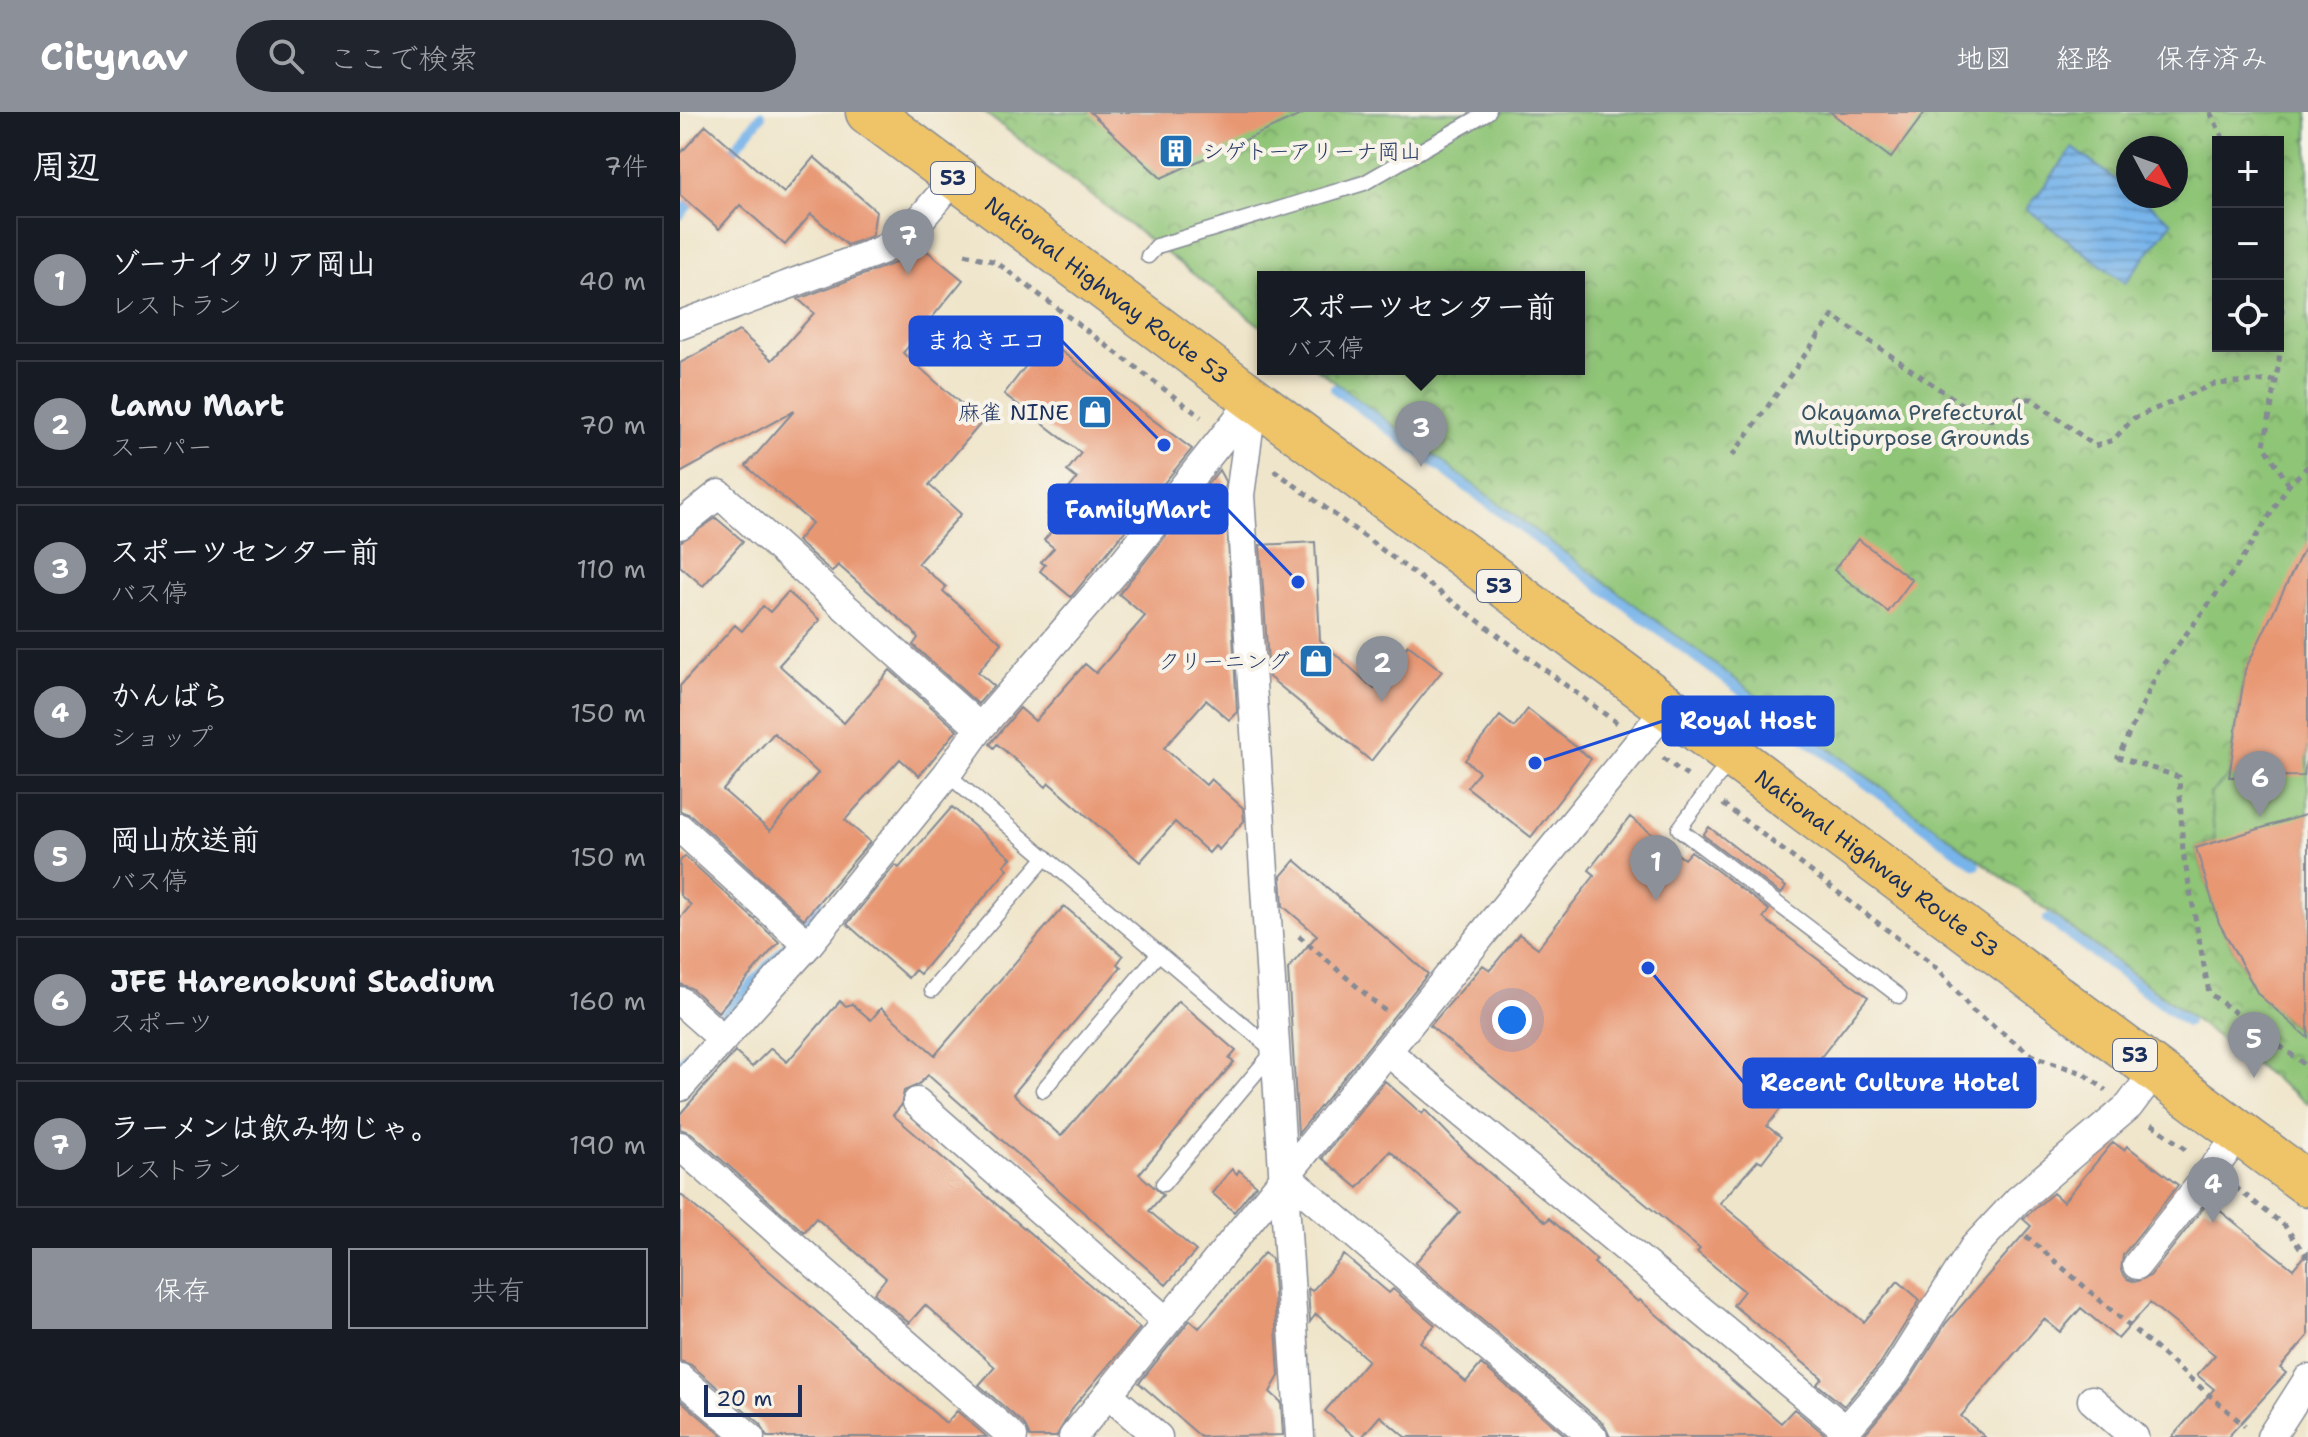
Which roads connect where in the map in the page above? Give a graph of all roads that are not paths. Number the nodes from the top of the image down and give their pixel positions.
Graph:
1 (868, 112) edge
2 (1488, 112) edge
3 (954, 179) junction
4 (1148, 256) dead end
5 (680, 325) edge
6 (1253, 399) junction
7 (680, 525) edge
8 (1654, 725) junction
9 (980, 728) junction
10 (947, 774) junction
11 (1720, 775) junction
12 (680, 828) edge
13 (1046, 857) junction
14 (800, 938) junction
15 (1159, 953) junction
16 (932, 990) dead end
17 (1899, 996) dead end
18 (680, 1001) edge
19 (715, 1032) junction
20 (1274, 1051) junction
21 (1388, 1052) junction
22 (2156, 1070) junction
23 (680, 1087) edge
24 (1043, 1090) dead end
25 (917, 1102) dead end
26 (2241, 1133) junction
27 (680, 1146) edge
28 (1284, 1174) junction
29 (1163, 1184) dead end
30 (2308, 1184) edge
31 (2137, 1265) dead end
32 (1166, 1321) junction
33 (680, 1378) edge
34 (2308, 1379) edge
35 (1108, 1394) junction
36 (2092, 1400) dead end
37 (2259, 1432) edge
38 (1844, 1434) edge
39 (750, 1437) edge
40 (1013, 1437) edge
41 (1073, 1437) edge
42 (1158, 1437) edge
43 (1300, 1437) edge
44 (1593, 1437) edge
45 (2134, 1437) edge

1 - 3 highway, National Highway Route 53 / 53
2 - 4 lane
3 - 5 street
3 - 6 highway, National Highway Route 53 / 53
6 - 8 highway, National Highway Route 53 / 53
6 - 9 street
6 - 20 street
7 - 9 street
8 - 11 highway, National Highway Route 53 / 53
8 - 21 street
9 - 10 street
10 - 13 lane
10 - 14 street
11 - 17 lane
11 - 22 highway, National Highway Route 53 / 53
12 - 14 street
13 - 15 lane
13 - 16 lane
14 - 19 street
15 - 20 lane
15 - 24 lane
18 - 19 street
19 - 23 street
20 - 28 street
20 - 29 lane
21 - 28 street
21 - 38 street
22 - 26 highway, National Highway Route 53 / 53
22 - 38 street
25 - 32 street
26 - 30 highway, National Highway Route 53 / 53
26 - 31 street
27 - 40 street
28 - 32 street
28 - 43 street
28 - 44 street
32 - 35 street
33 - 39 street
34 - 37 street
35 - 41 street
35 - 42 street
36 - 45 street

